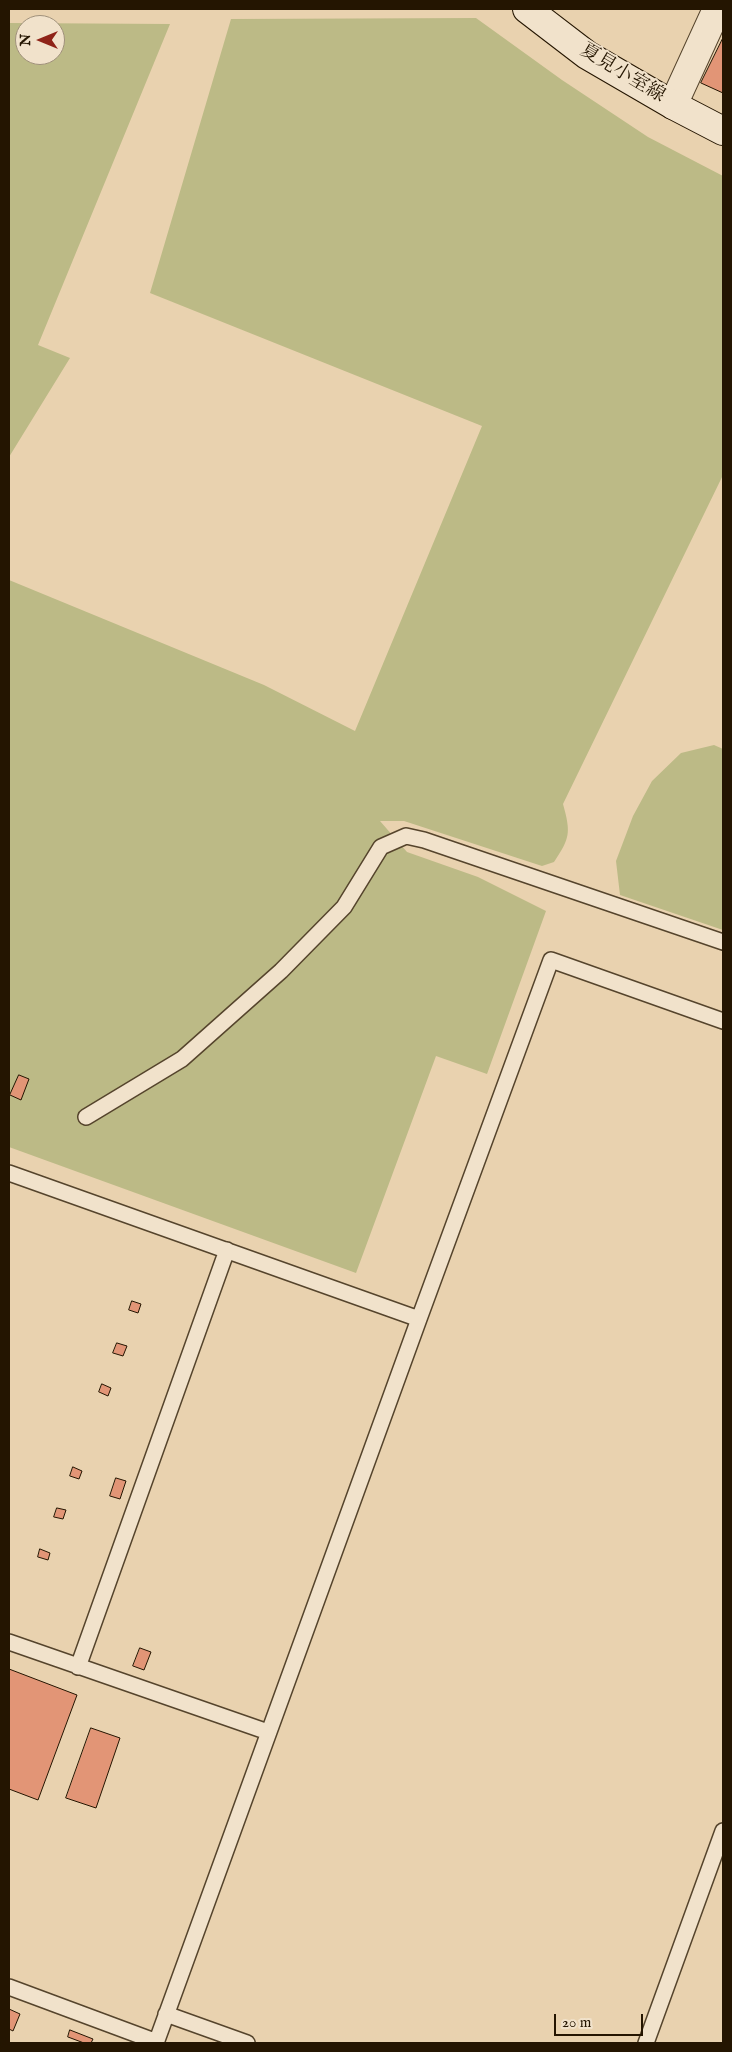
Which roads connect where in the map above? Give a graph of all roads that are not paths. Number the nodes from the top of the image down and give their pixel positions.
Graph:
1 (527, 9) edge
2 (717, 9) edge
3 (673, 104) junction
4 (723, 131) edge
5 (723, 942) edge
6 (723, 1021) edge
7 (86, 1117) dead end
8 (9, 1174) edge
9 (227, 1250) junction
10 (419, 1319) junction
11 (9, 1642) edge
12 (78, 1667) junction
13 (268, 1732) junction
14 (723, 1831) edge
15 (9, 1987) edge
16 (166, 2014) junction
17 (157, 2043) edge
18 (247, 2043) edge
19 (646, 2043) edge

1 - 3 main road, 夏見小室線
2 - 3 main road
3 - 4 main road, 夏見小室線
5 - 7 lane
6 - 10 lane
8 - 9 lane
9 - 10 lane
9 - 12 lane
10 - 13 lane
11 - 12 lane
12 - 13 lane
13 - 16 lane
14 - 19 lane
15 - 17 lane
16 - 17 lane
16 - 18 lane

